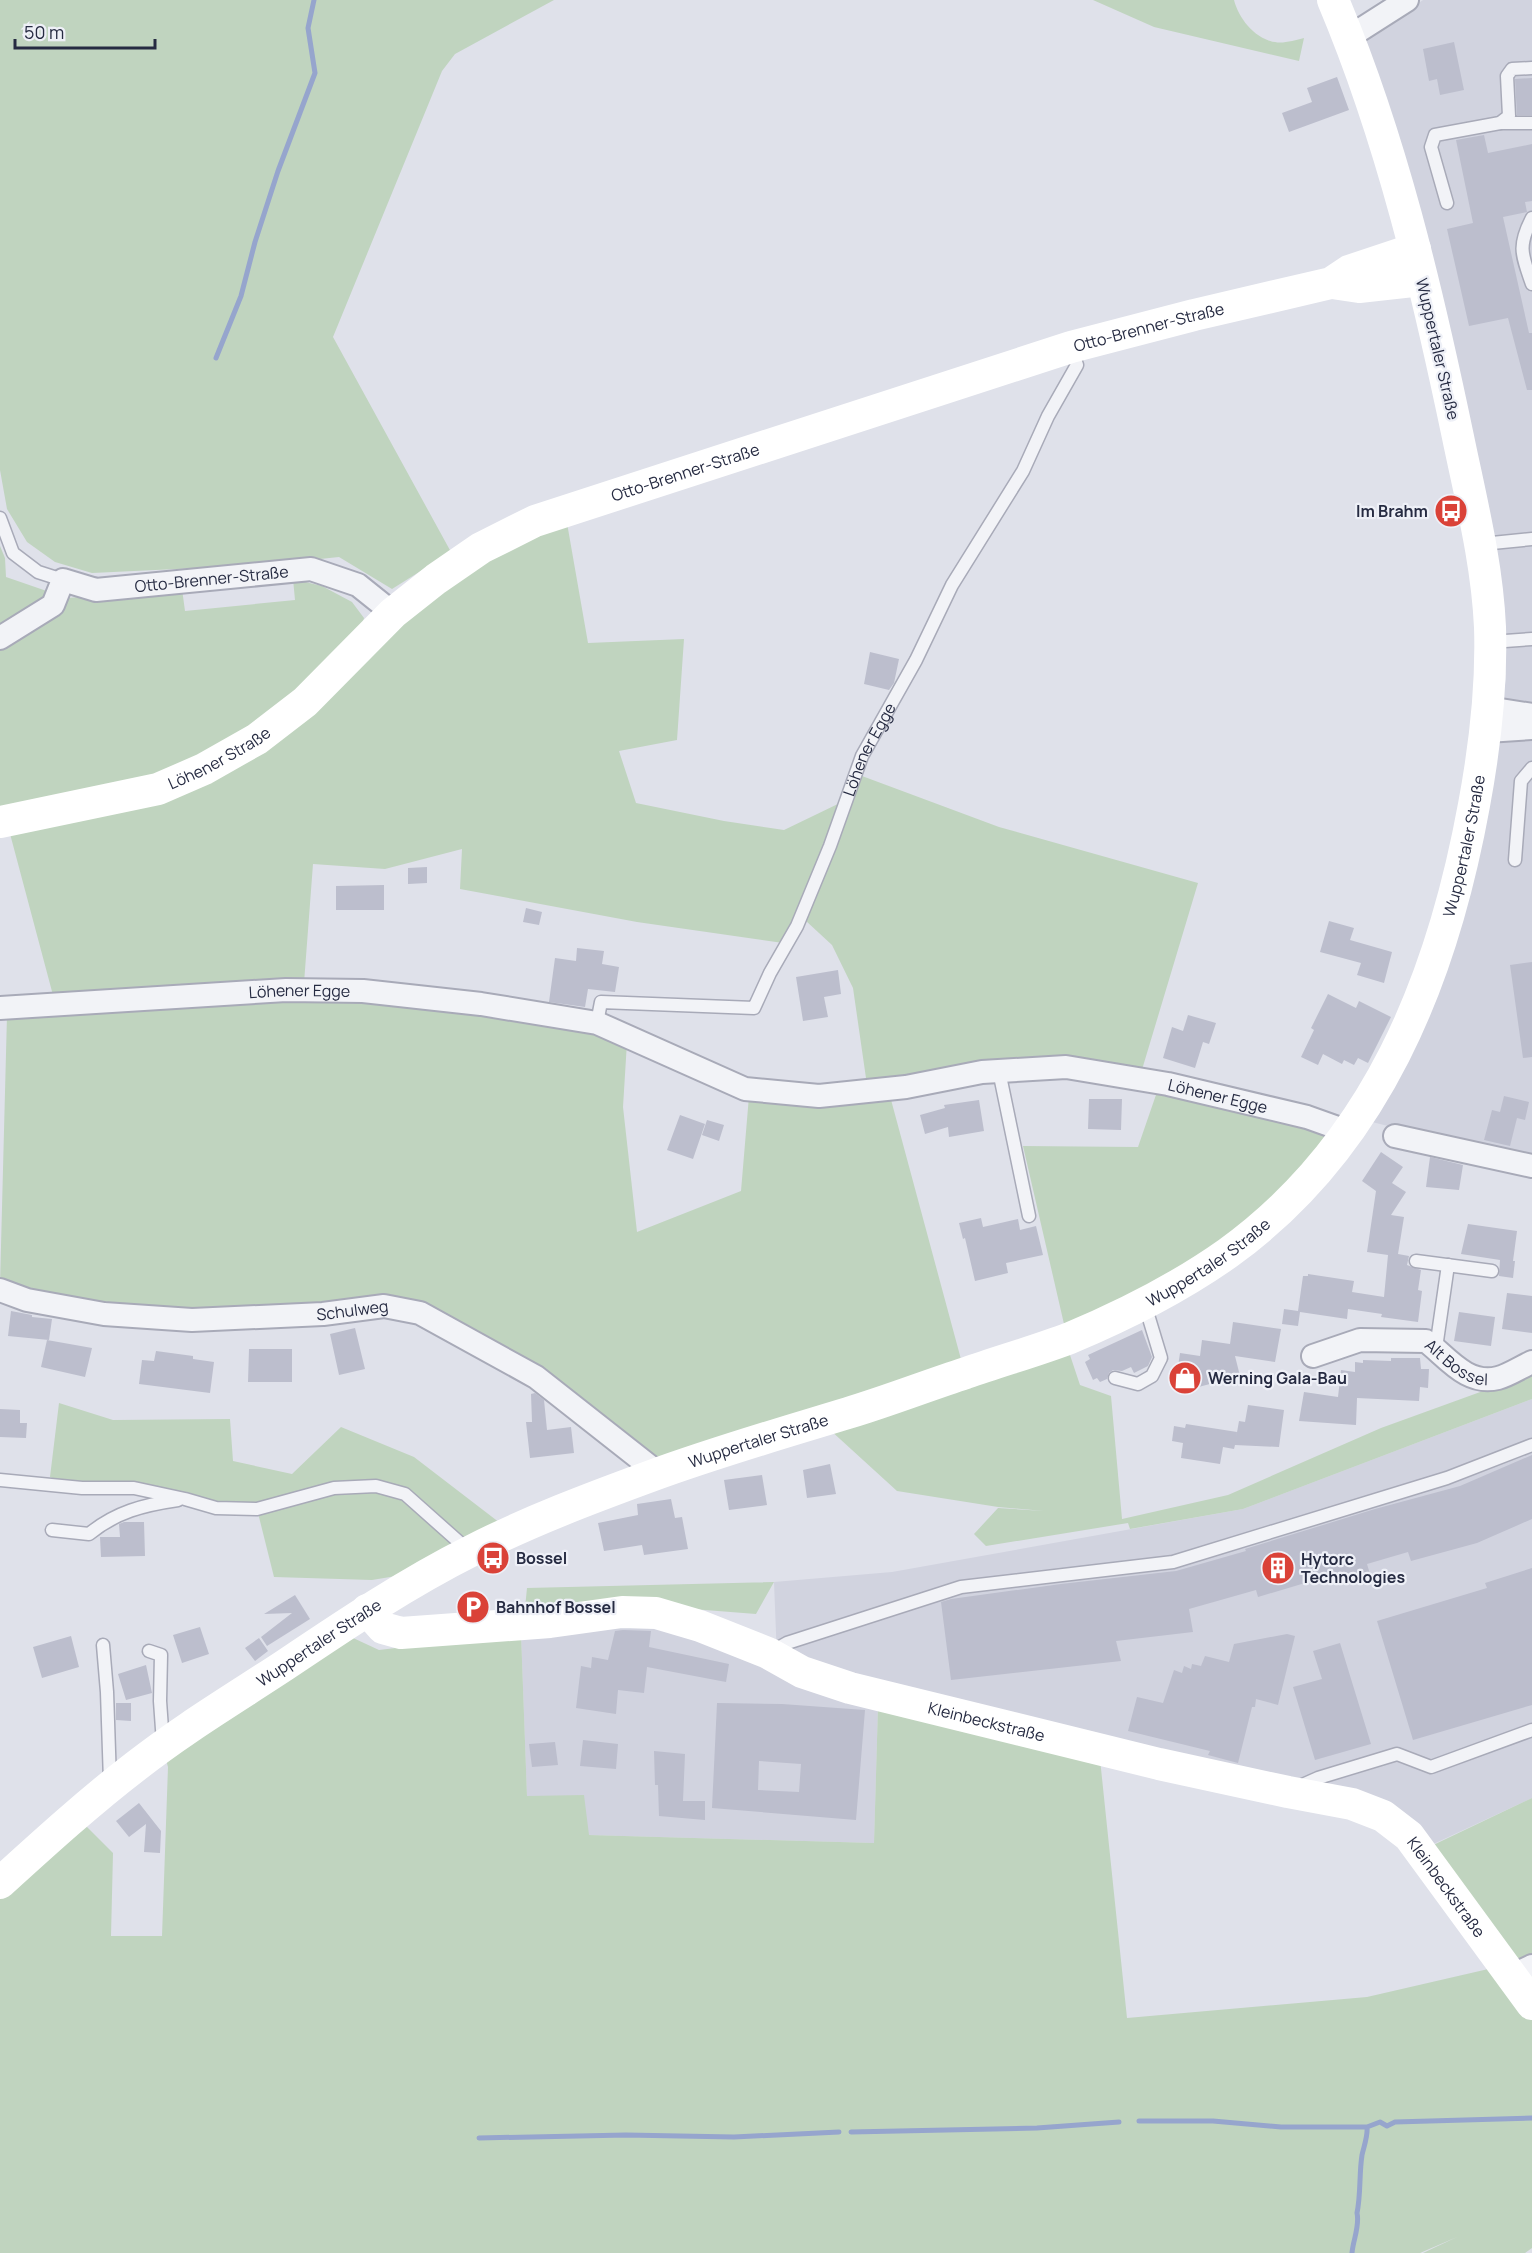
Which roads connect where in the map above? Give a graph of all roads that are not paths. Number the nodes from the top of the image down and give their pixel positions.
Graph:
1 (1333, 0) edge
2 (1407, 0) edge
3 (1349, 37) junction
4 (1532, 68) edge
5 (1500, 123) junction
6 (1532, 123) edge
7 (1447, 203) dead end
8 (1532, 218) edge
9 (1415, 249) junction
10 (1422, 280) junction
11 (1331, 283) junction
12 (1532, 284) edge
13 (1071, 347) junction
14 (0, 518) edge
15 (1532, 539) edge
16 (1480, 544) junction
17 (63, 580) junction
18 (393, 613) junction
19 (0, 638) edge
20 (1532, 639) edge
21 (1490, 642) junction
22 (1532, 715) edge
23 (1487, 720) junction
24 (1532, 728) edge
25 (1532, 768) edge
26 (0, 822) edge
27 (1515, 860) dead end
28 (0, 1008) edge
29 (597, 1023) junction
30 (999, 1071) junction
31 (1349, 1132) junction
32 (1395, 1136) dead end
33 (1532, 1166) edge
34 (1029, 1216) dead end
35 (1416, 1261) dead end
36 (1448, 1265) junction
37 (1492, 1271) dead end
38 (0, 1290) edge
39 (1145, 1304) junction
40 (1436, 1348) junction
41 (1313, 1356) dead end
42 (1532, 1362) edge
43 (1115, 1378) dead end
44 (1532, 1445) edge
45 (657, 1473) junction
46 (0, 1480) edge
47 (185, 1499) junction
48 (52, 1530) dead end
49 (470, 1552) junction
50 (367, 1610) junction
51 (103, 1645) dead end
52 (149, 1651) dead end
53 (768, 1653) junction
54 (1532, 1730) edge
55 (163, 1747) junction
56 (110, 1788) junction
57 (1288, 1792) junction
58 (0, 1882) edge
59 (1522, 1971) edge
60 (1532, 2004) edge

1 - 3 street, Wuppertaler Straße
2 - 3 street
3 - 9 street, Wuppertaler Straße
4 - 5 lane
5 - 6 lane
5 - 7 lane
8 - 12 lane
9 - 10 street, Wuppertaler Straße
9 - 11 street, Otto-Brenner-Straße
10 - 11 street, Otto-Brenner-Straße
10 - 16 street, Wuppertaler Straße
11 - 13 street, Otto-Brenner-Straße
13 - 18 street, Otto-Brenner-Straße
13 - 29 lane, Löhener Egge
14 - 17 lane, Otto-Brenner-Straße
15 - 16 lane
16 - 21 street, Wuppertaler Straße
17 - 18 street, Otto-Brenner-Straße
17 - 19 street
18 - 26 street, Löhener Straße
20 - 21 lane
21 - 23 street, Wuppertaler Straße
22 - 23 street
23 - 24 street
23 - 31 street, Wuppertaler Straße
25 - 27 lane
28 - 29 street, Löhener Egge
29 - 30 street, Löhener Egge
30 - 31 street, Löhener Egge
30 - 34 lane
31 - 39 street, Wuppertaler Straße
32 - 33 street
35 - 36 lane
36 - 37 lane
36 - 40 lane
38 - 45 street, Schulweg
39 - 43 lane
39 - 45 street, Wuppertaler Straße
40 - 41 street, Alt Bossel
40 - 42 street, Alt Bossel
44 - 53 lane
45 - 49 street, Wuppertaler Straße
46 - 47 lane
47 - 48 lane
47 - 49 lane
49 - 50 street, Wuppertaler Straße
50 - 53 street, Kleinbeckstraße
50 - 55 street, Wuppertaler Straße
51 - 56 lane
52 - 55 lane
53 - 57 street, Kleinbeckstraße
54 - 57 lane
55 - 56 street, Wuppertaler Straße
56 - 58 street, Wuppertaler Straße
57 - 59 street, Kleinbeckstraße
59 - 60 street, Kleinbeckstraße

